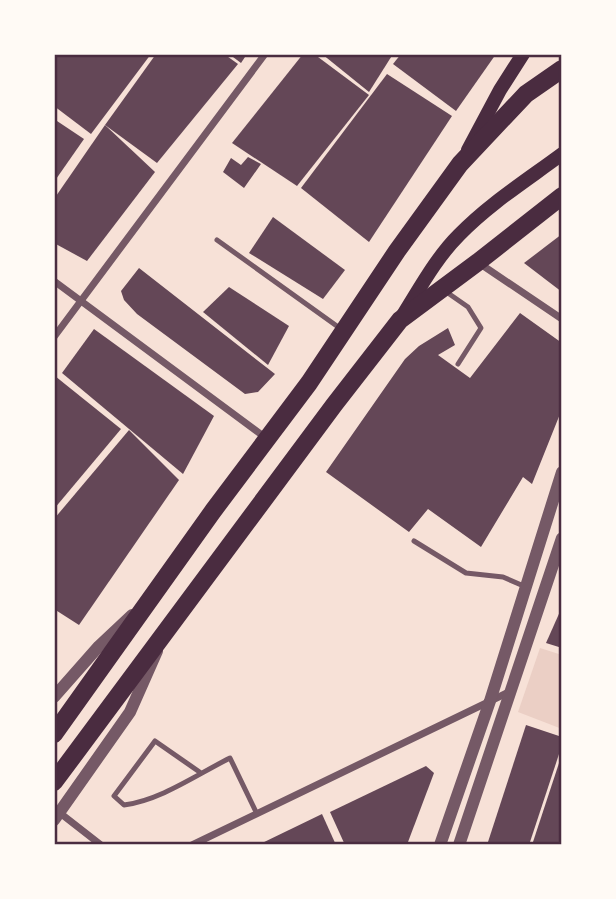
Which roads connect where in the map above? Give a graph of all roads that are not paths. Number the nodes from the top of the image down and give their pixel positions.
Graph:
1 (265, 54) edge
2 (523, 54) edge
3 (562, 69) edge
4 (562, 154) edge
5 (460, 164) junction
6 (562, 196) edge
7 (217, 240) dead end
8 (478, 262) junction
9 (54, 281) edge
10 (442, 289) junction
11 (81, 300) junction
12 (562, 319) edge
13 (400, 320) junction
14 (344, 331) junction
15 (54, 337) edge
16 (458, 364) dead end
17 (266, 439) junction
18 (562, 472) edge
19 (562, 538) edge
20 (414, 541) dead end
21 (526, 587) junction
22 (153, 595) junction
23 (164, 633) junction
24 (509, 692) junction
25 (54, 697) edge
26 (490, 701) junction
27 (54, 734) edge
28 (201, 773) junction
29 (54, 782) edge
30 (257, 814) junction
31 (57, 816) edge
32 (101, 845) edge
33 (192, 845) edge
34 (440, 845) edge
35 (458, 845) edge

1 - 11 street
2 - 5 main road
3 - 5 highway
4 - 13 main road
5 - 14 highway
6 - 8 highway
7 - 14 lane
8 - 10 highway
8 - 12 street
9 - 11 street
10 - 13 highway
10 - 16 lane
11 - 15 street
11 - 17 street
13 - 23 highway
14 - 17 highway
17 - 22 highway
18 - 21 street
19 - 24 street
20 - 21 lane
21 - 26 street
22 - 25 street
22 - 27 highway
23 - 29 highway
23 - 31 street
24 - 26 street
24 - 35 street
26 - 30 street
26 - 34 street
28 - 28 lane
28 - 30 lane
30 - 33 street
31 - 32 street

